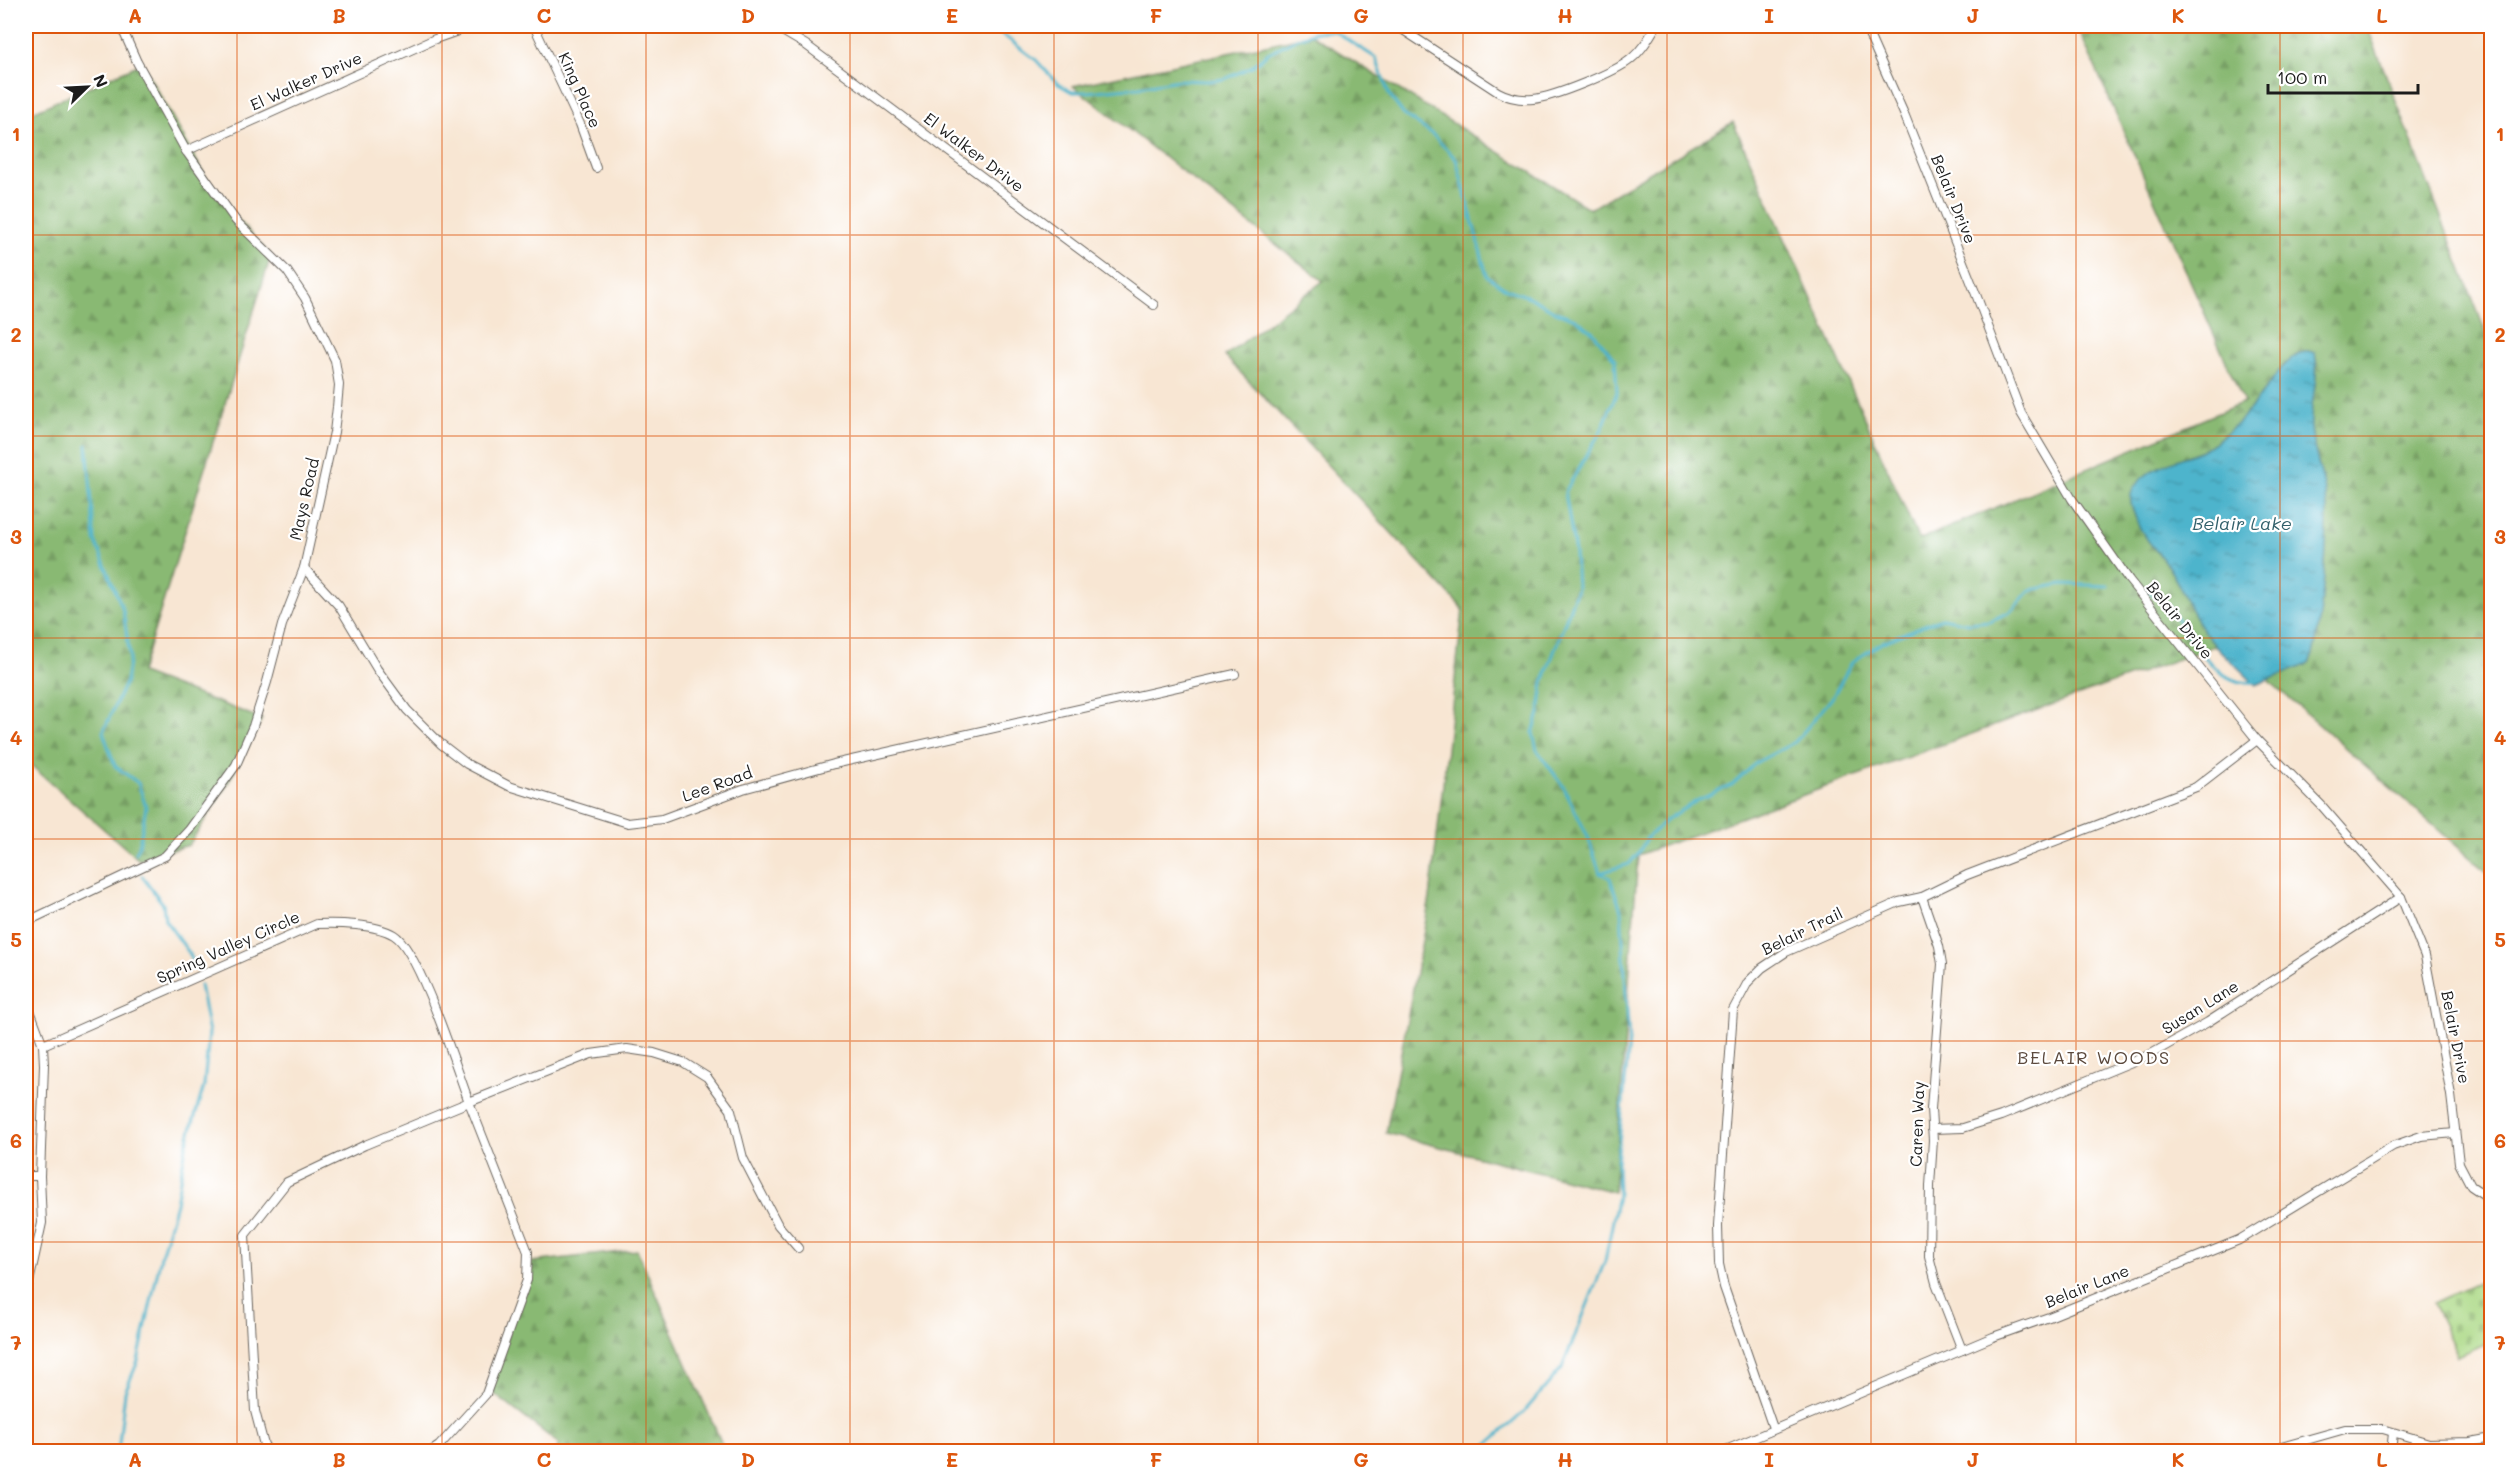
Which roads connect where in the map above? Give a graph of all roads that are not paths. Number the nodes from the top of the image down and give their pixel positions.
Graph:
1 (121, 26) edge
2 (472, 26) edge
3 (534, 26) edge
4 (774, 26) edge
5 (1397, 26) edge
6 (1656, 26) edge
7 (1865, 26) edge
8 (186, 151) junction
9 (596, 168) dead end
10 (1154, 305) dead end
11 (304, 568) junction
12 (1235, 674) dead end
13 (2257, 740) junction
14 (1922, 897) junction
15 (2401, 897) junction
16 (26, 922) edge
17 (26, 1000) edge
18 (43, 1045) junction
19 (469, 1102) junction
20 (1932, 1129) junction
21 (2454, 1133) junction
22 (26, 1176) edge
23 (40, 1176) junction
24 (2492, 1200) edge
25 (798, 1248) dead end
26 (26, 1296) edge
27 (1962, 1350) junction
28 (1773, 1428) junction
29 (2392, 1433) junction
30 (2492, 1438) edge
31 (269, 1452) edge
32 (430, 1452) edge
33 (1721, 1452) edge
34 (2264, 1452) edge
35 (2391, 1452) edge

1 - 8 street, Mays Road
2 - 8 street, El Walker Drive
3 - 9 street, King Place
4 - 10 street, El Walker Drive
5 - 6 street
7 - 13 street, Belair Drive
8 - 11 street, Mays Road
11 - 12 street, Lee Road
11 - 16 street, Mays Road
13 - 14 street, Belair Trail
13 - 15 street, Belair Drive
14 - 20 street, Caren Way
14 - 28 street, Belair Trail
15 - 20 street, Susan Lane
15 - 21 street, Belair Drive
17 - 18 street
18 - 19 street, Spring Valley Circle
18 - 23 street
19 - 25 street
19 - 31 street
19 - 32 street, Spring Valley Circle
20 - 27 street, Caren Way
21 - 24 street, Belair Drive
21 - 27 street, Belair Lane
22 - 23 street
23 - 26 street
27 - 28 street, Belair Lane
28 - 33 street, Belair Lane
29 - 30 street
29 - 34 street
29 - 35 street

